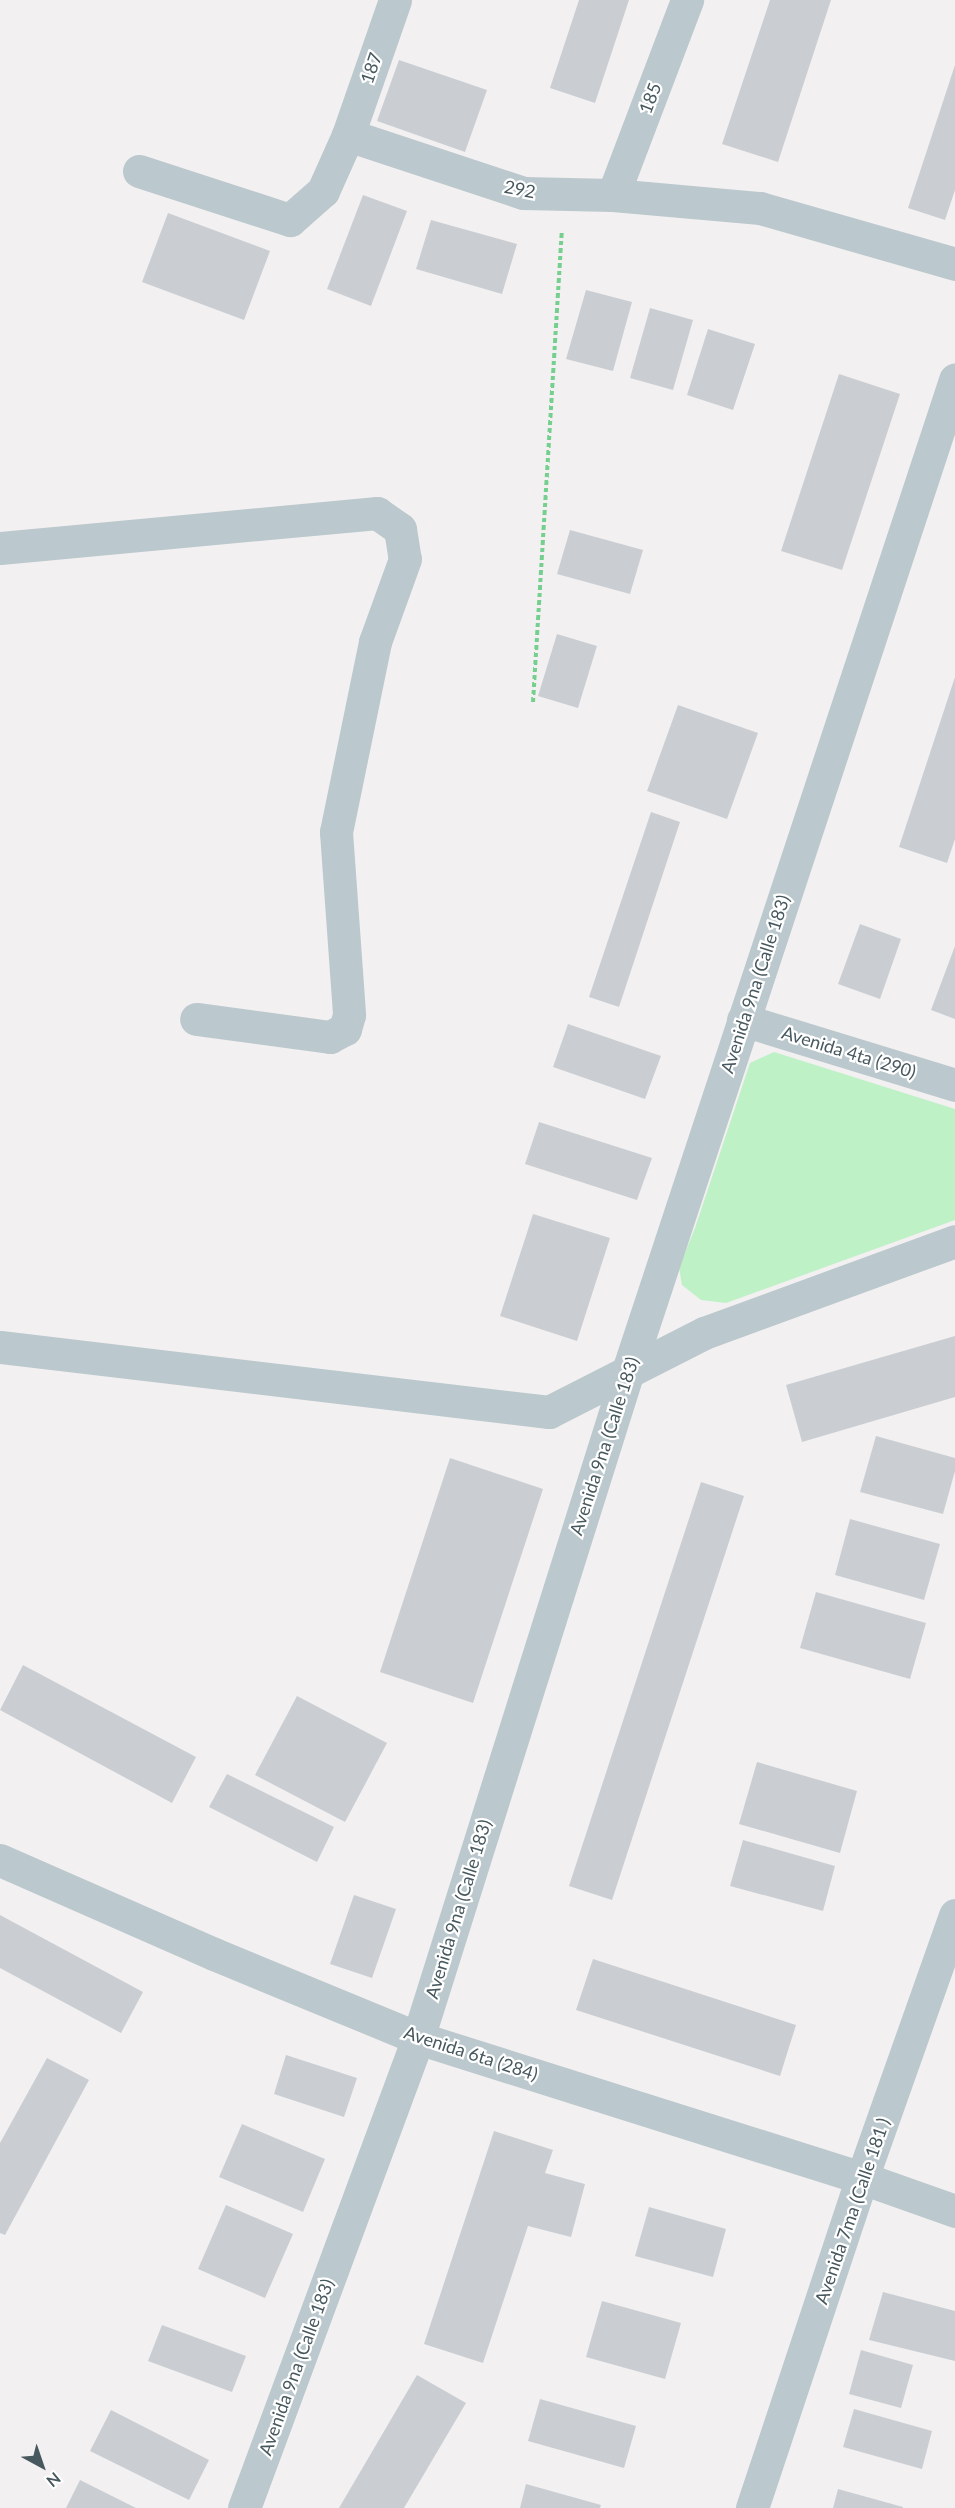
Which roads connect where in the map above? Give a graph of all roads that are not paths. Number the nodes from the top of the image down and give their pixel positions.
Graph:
1 (395, 0) edge
2 (687, 0) edge
3 (348, 135) junction
4 (139, 171) dead end
5 (613, 195) junction
6 (955, 264) edge
7 (955, 380) edge
8 (0, 549) edge
9 (196, 1018) dead end
10 (743, 1020) junction
11 (955, 1085) edge
12 (955, 1241) edge
13 (0, 1347) edge
14 (628, 1371) junction
15 (0, 1860) edge
16 (955, 1915) edge
17 (418, 2038) junction
18 (862, 2178) junction
19 (955, 2211) edge
20 (244, 2508) edge
21 (752, 2508) edge

1 - 3 street, 187
2 - 5 street, 185
3 - 4 street
3 - 5 street, 292
5 - 6 street, 292
7 - 10 street, Avenida 9na (Calle 183)
8 - 9 street
10 - 11 street, Avenida 4ta (290)
10 - 14 street, Avenida 9na (Calle 183)
12 - 14 street
13 - 14 street
14 - 17 street, Avenida 9na (Calle 183)
15 - 17 street, Avenida 6ta (284)
16 - 18 street, Avenida 7ma (Calle 181 )
17 - 18 street, Avenida 6ta (284)
17 - 20 street, Avenida 9na (Calle 183)
18 - 19 street, Avenida 6ta (284)
18 - 21 street, Avenida 7ma (Calle 181 )

